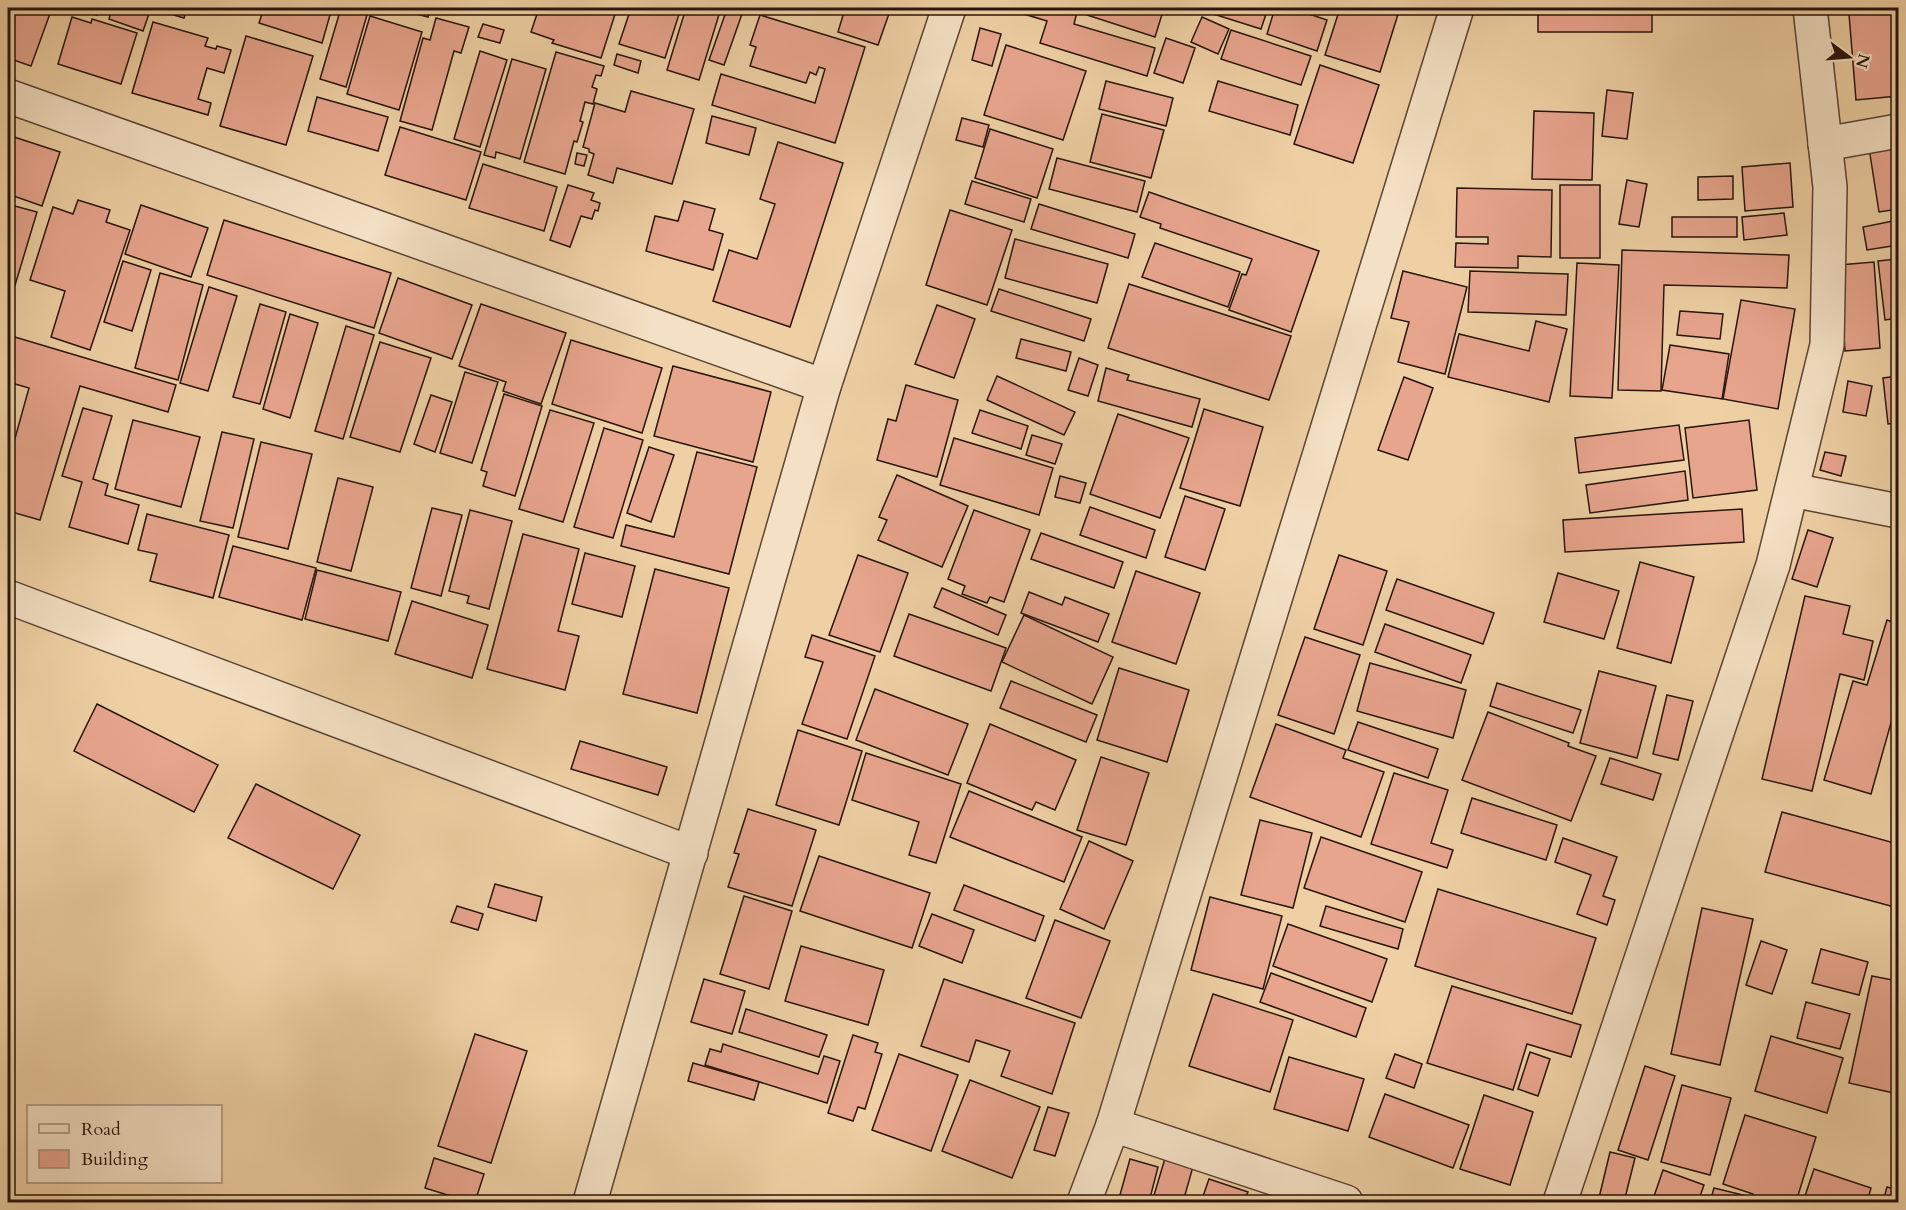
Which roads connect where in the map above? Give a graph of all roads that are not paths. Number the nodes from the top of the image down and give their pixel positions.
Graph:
1 (949, 8) edge
2 (1456, 8) edge
3 (1810, 8) edge
4 (8, 96) edge
5 (1899, 131) edge
6 (1825, 144) junction
7 (824, 386) junction
8 (1792, 490) junction
9 (1899, 511) edge
10 (8, 597) edge
11 (692, 853) junction
12 (1113, 1125) junction
13 (590, 1203) edge
14 (1084, 1203) edge
15 (1346, 1203) edge
16 (1560, 1203) edge

1 - 7 street
2 - 12 street
3 - 6 street
4 - 7 street
5 - 6 street
6 - 8 street
7 - 11 street
8 - 9 street
8 - 16 street
10 - 11 street
11 - 13 street
12 - 14 street
12 - 15 street

